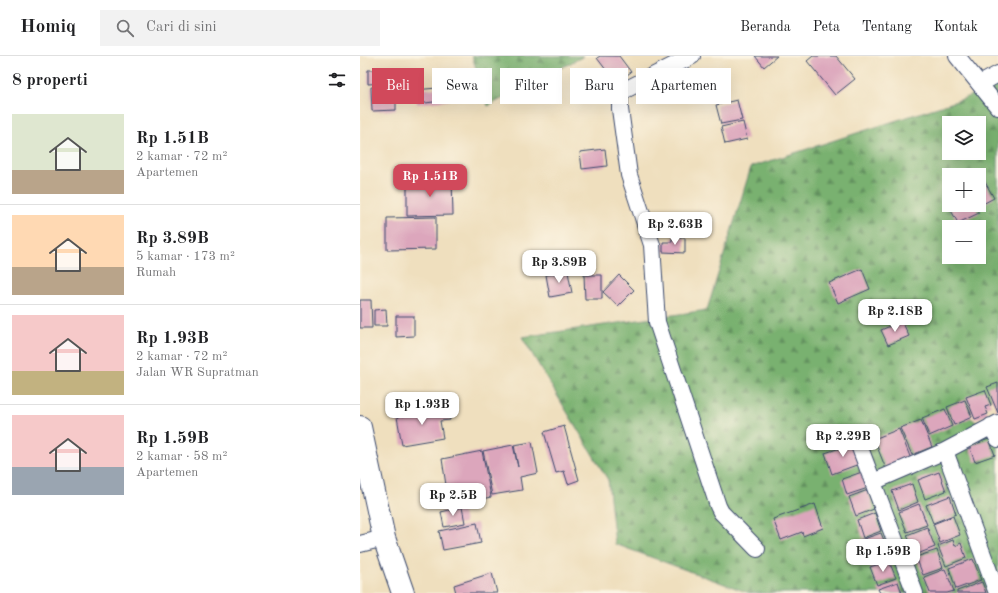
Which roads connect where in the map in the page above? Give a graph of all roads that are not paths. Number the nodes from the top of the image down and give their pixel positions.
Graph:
1 (692, 56) edge
2 (957, 56) edge
3 (998, 74) edge
4 (980, 84) junction
5 (998, 107) edge
6 (360, 427) edge
7 (996, 429) edge
8 (857, 440) dead end
9 (945, 451) junction
10 (873, 482) junction
11 (384, 538) junction
12 (360, 544) edge
13 (757, 549) dead end
14 (403, 593) edge
15 (915, 593) edge
16 (997, 593) edge

1 - 13 street
2 - 4 street
3 - 4 street
4 - 5 street
6 - 11 highway
7 - 9 street
8 - 10 street
9 - 10 street
9 - 16 street
10 - 15 street
11 - 12 street
11 - 14 highway

